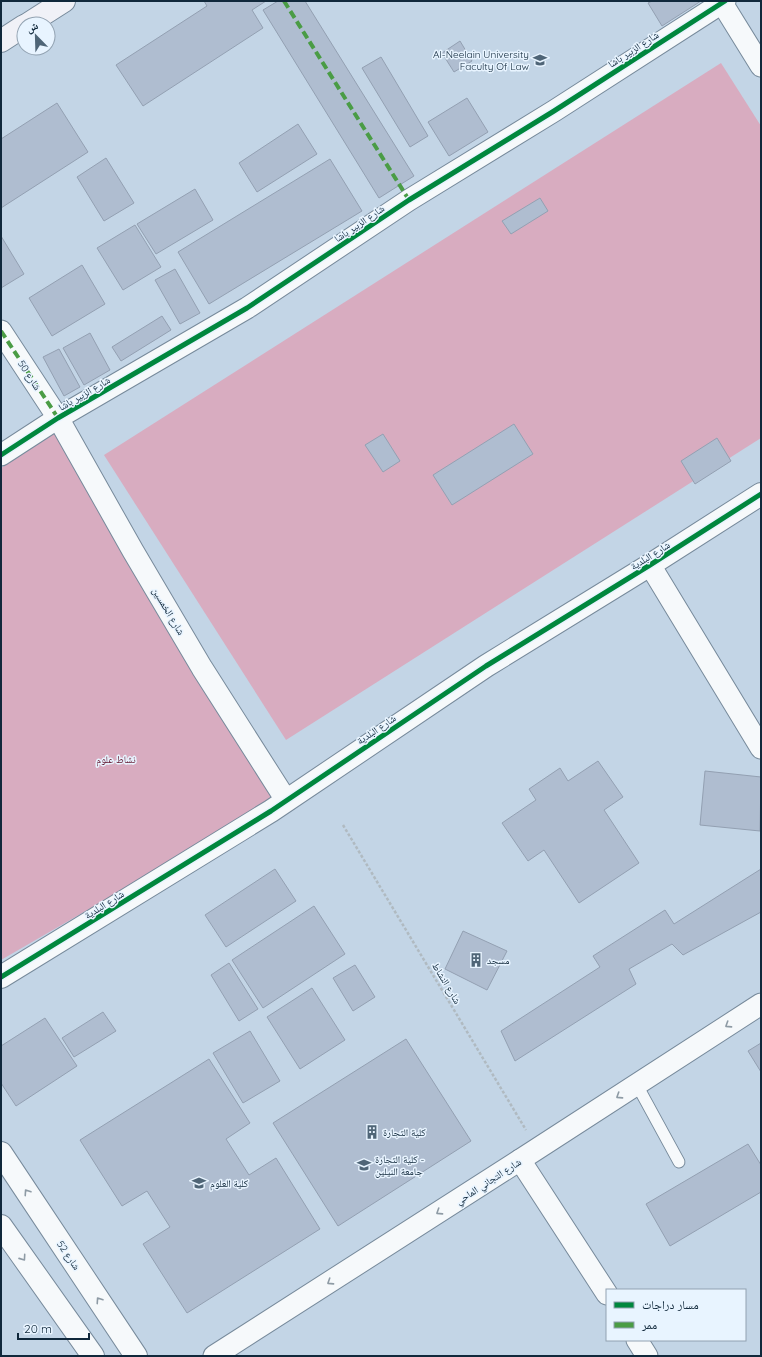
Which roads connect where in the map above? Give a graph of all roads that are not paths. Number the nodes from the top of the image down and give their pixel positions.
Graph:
1 (64, 1) edge
2 (723, 2) edge
3 (41, 16) edge
4 (16, 31) edge
5 (1, 41) edge
6 (761, 66) edge
7 (1, 331) edge
8 (58, 418) junction
9 (1, 455) edge
10 (761, 494) edge
11 (650, 565) junction
12 (761, 748) edge
13 (286, 800) junction
14 (1, 977) edge
15 (761, 1004) edge
16 (636, 1085) junction
17 (1, 1154) edge
18 (520, 1160) junction
19 (679, 1162) dead end
20 (1, 1226) edge
21 (606, 1292) edge
22 (637, 1341) edge
23 (93, 1356) edge
24 (136, 1356) edge
25 (214, 1356) edge
26 (647, 1356) edge

1 - 3 main road
2 - 6 street
2 - 8 street, شارع الزبير باشا
4 - 5 main road
7 - 8 street, شارع 50
8 - 9 street, شارع الزبير باشا
8 - 13 street, شارع الخمسين
10 - 11 street, شارع البلدية
11 - 12 street
11 - 13 street, شارع البلدية
13 - 14 street, شارع البلدية
15 -> 16 street, شارع التجاني الماحي
16 -> 18 street, شارع التجاني الماحي
16 - 19 lane
24 -> 17 street, شارع 52
18 - 21 street
18 -> 25 street, شارع التجاني الماحي
20 -> 23 street
22 - 26 street

